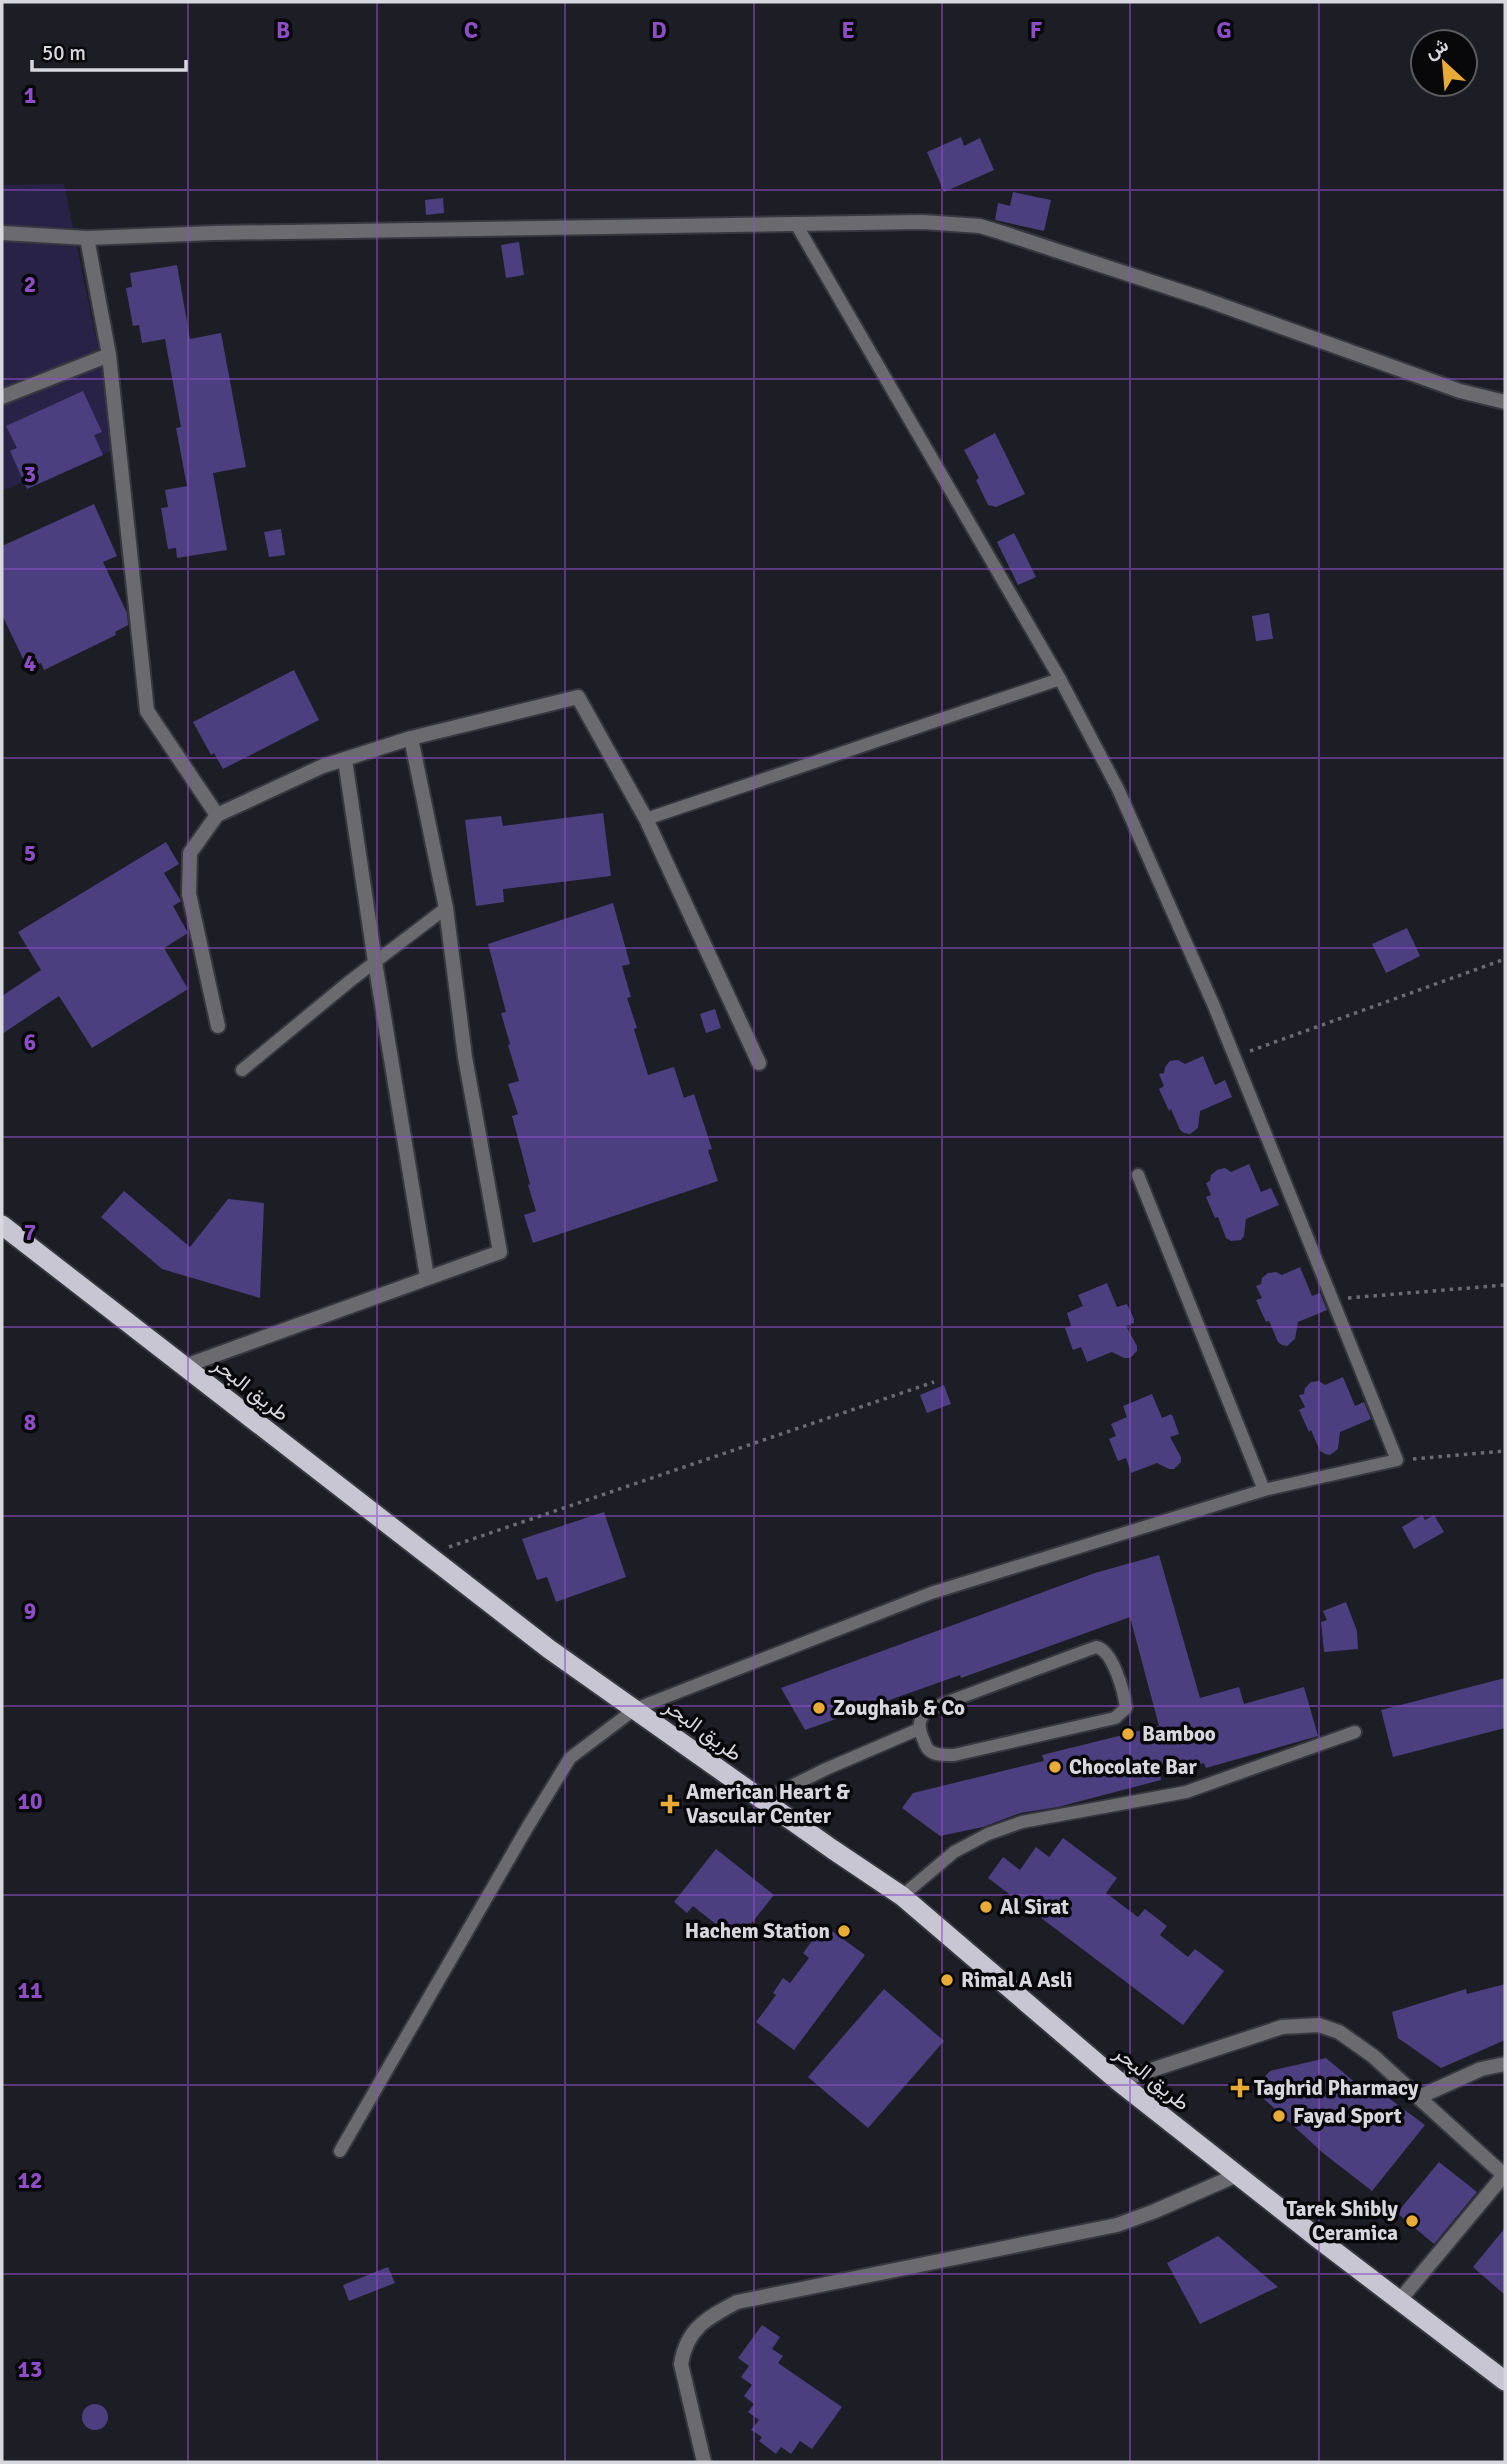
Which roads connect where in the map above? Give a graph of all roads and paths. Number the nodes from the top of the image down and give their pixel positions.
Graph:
1 (796, 224) junction
2 (2, 233) edge
3 (87, 238) junction
4 (109, 355) junction
5 (2, 397) edge
6 (1505, 402) edge
7 (1060, 679) junction
8 (411, 738) junction
9 (345, 760) junction
10 (217, 815) junction
11 (646, 819) junction
12 (446, 908) junction
13 (1505, 959) edge
14 (375, 962) junction
15 (218, 1026) dead end
16 (1234, 1057) junction
17 (759, 1063) dead end
18 (242, 1070) dead end
19 (1138, 1175) dead end
20 (2, 1225) edge
21 (427, 1277) junction
22 (1505, 1285) edge
23 (1332, 1299) junction
24 (185, 1366) junction
25 (934, 1382) dead end
26 (1505, 1451) edge
27 (1397, 1460) junction
28 (1264, 1490) junction
29 (427, 1553) junction
30 (635, 1709) junction
31 (919, 1729) junction
32 (1355, 1732) dead end
33 (763, 1800) junction
34 (902, 1896) junction
35 (1505, 2063) edge
36 (1118, 2081) junction
37 (1419, 2097) junction
38 (340, 2151) dead end
39 (1237, 2175) junction
40 (1504, 2175) edge
41 (1399, 2301) junction
42 (1505, 2381) edge
43 (704, 2462) edge

1 - 3 street
1 - 6 street
1 - 7 lane
2 - 3 street
3 - 4 street
4 - 5 street
4 - 10 street
7 - 11 lane
7 - 16 lane
8 - 9 street
8 - 11 street
8 - 12 street
9 - 10 street
9 - 14 street
10 - 15 street
11 - 17 street
12 - 14 lane
12 - 21 street
13 - 16 path
14 - 18 lane
14 - 21 street
16 - 23 lane
19 - 28 lane
20 - 24 highway, طريق البحر
21 - 24 street
22 - 23 path
23 - 27 lane
24 - 29 highway, طريق البحر
25 - 29 path
26 - 27 path
27 - 28 lane
28 - 30 lane
29 - 30 highway, طريق البحر
30 - 33 highway, طريق البحر
30 - 38 lane
31 - 31 lane
31 - 33 lane
32 - 34 lane
33 - 34 highway, طريق البحر
34 - 36 highway, طريق البحر
35 - 37 street
36 - 37 street
36 - 39 highway, طريق البحر
37 - 40 street
39 - 41 highway, طريق البحر
39 - 43 street
40 - 41 street
41 - 42 highway, طريق البحر

